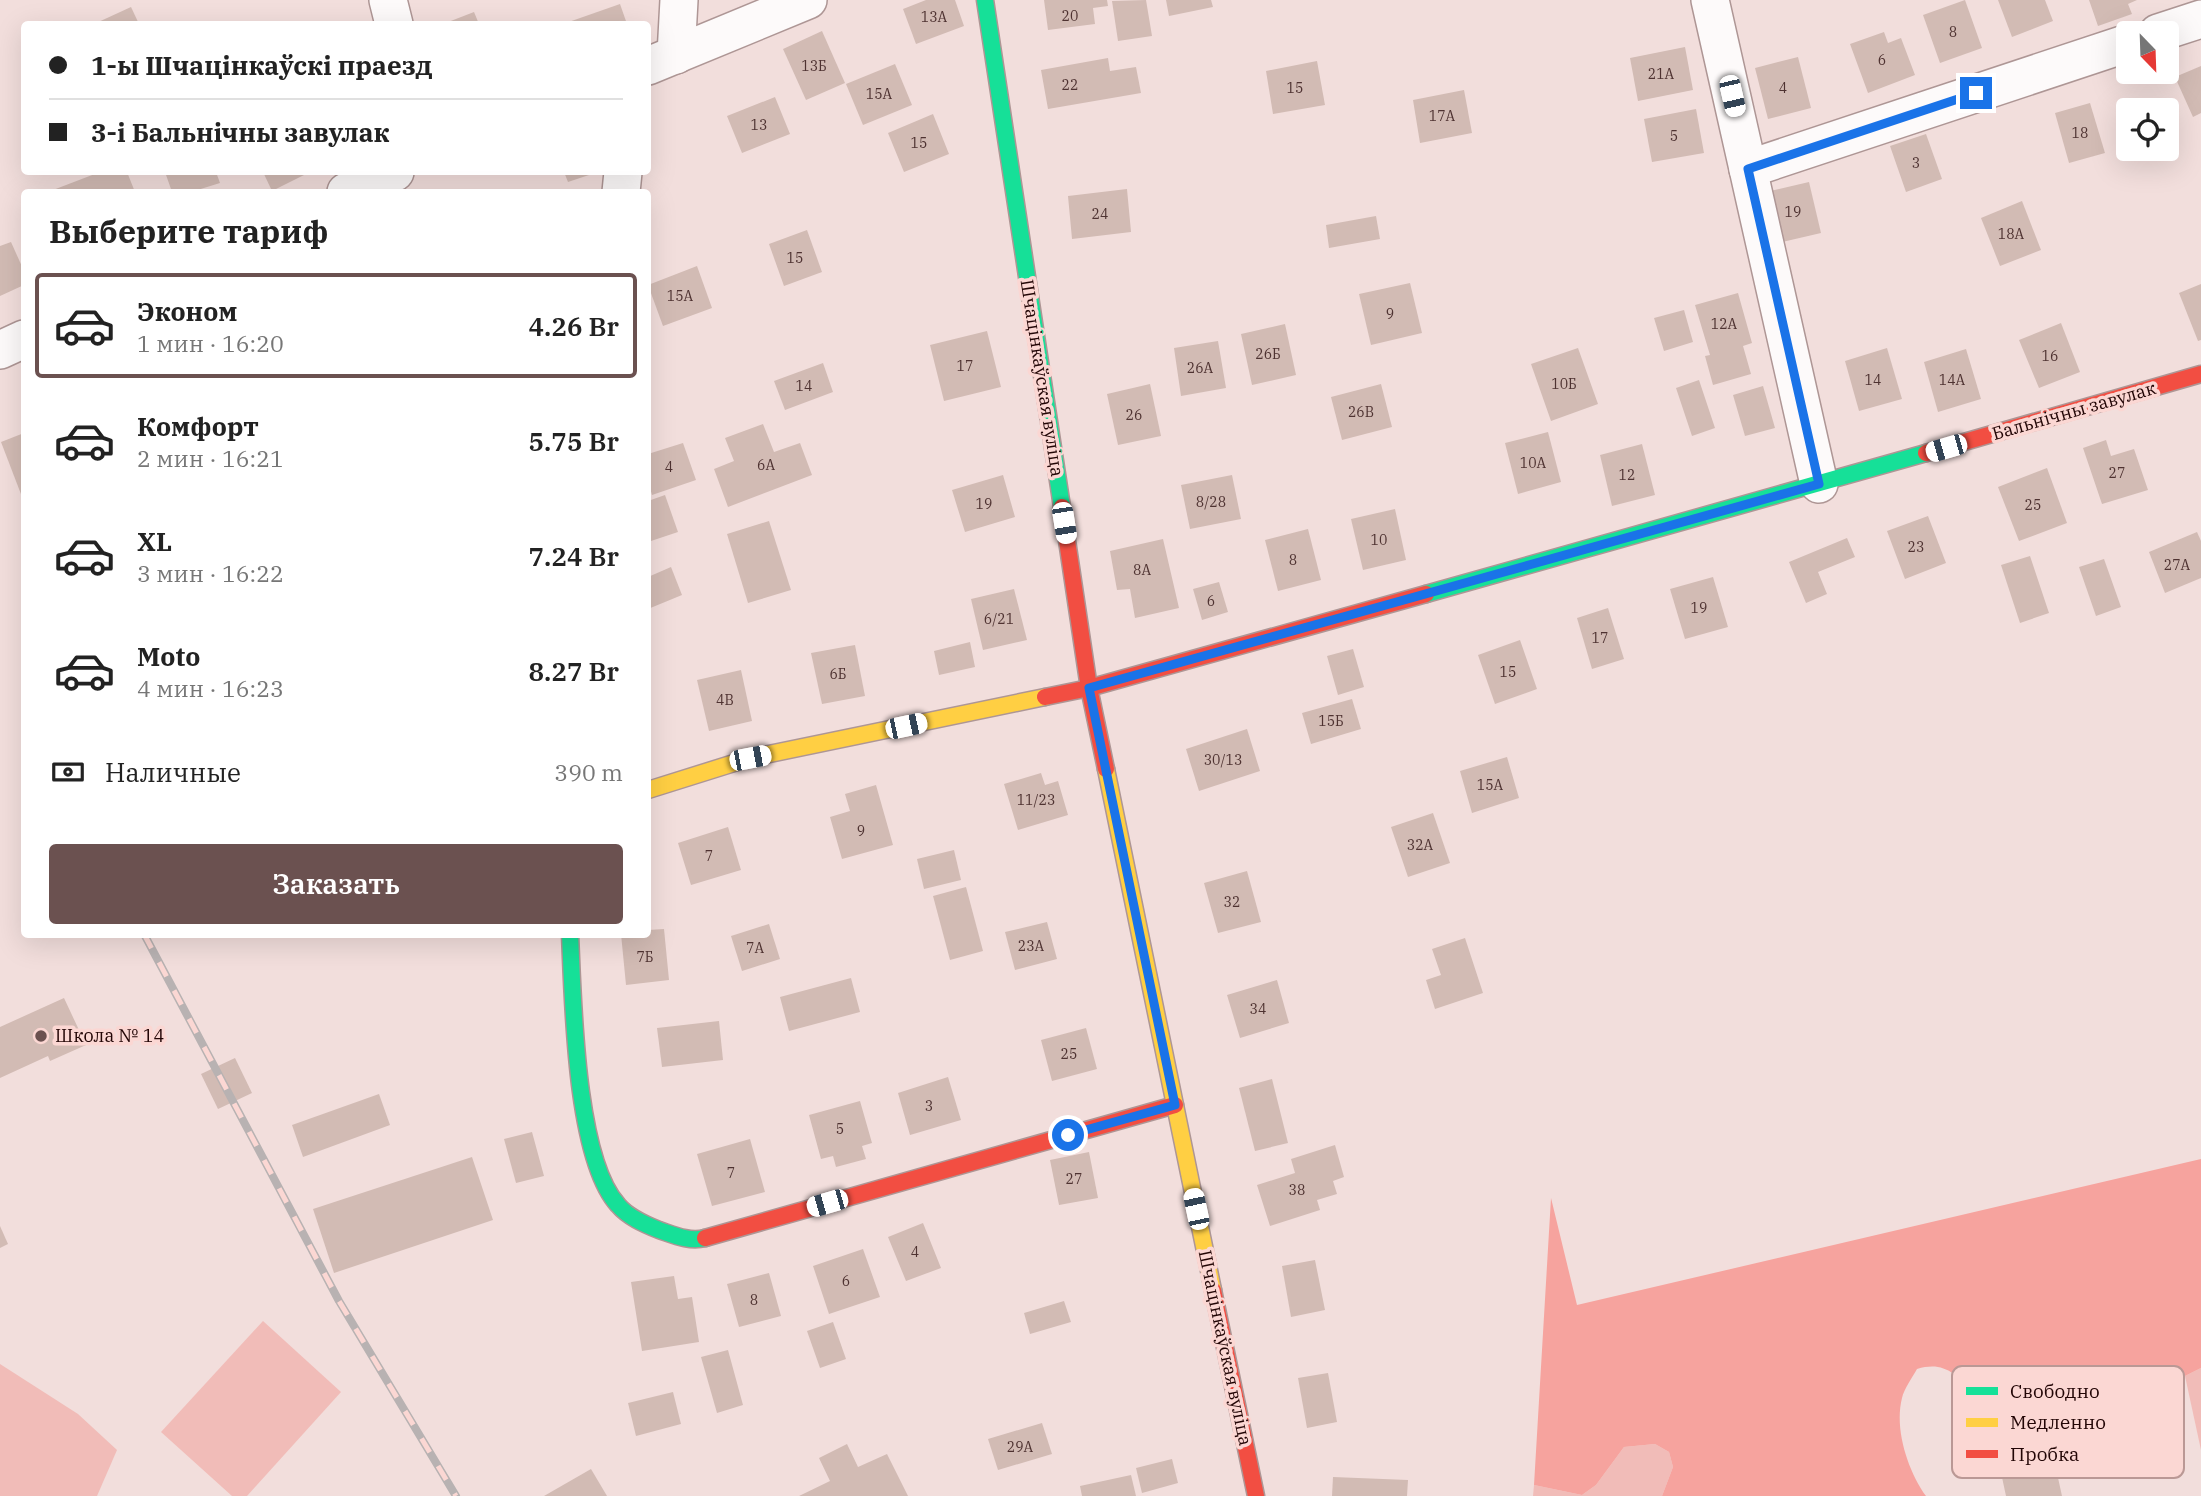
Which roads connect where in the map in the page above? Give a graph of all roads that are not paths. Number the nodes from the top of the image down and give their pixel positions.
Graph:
1 (388, 0) edge
2 (679, 0) edge
3 (808, 0) edge
4 (985, 0) edge
5 (1710, 0) edge
6 (2201, 19) edge
7 (393, 21) edge
8 (2179, 26) edge
9 (2116, 47) edge
10 (662, 61) edge
11 (1748, 169) junction
12 (388, 175) edge
13 (353, 189) edge
14 (21, 340) edge
15 (0, 350) edge
16 (2201, 374) edge
17 (1819, 484) junction
18 (1089, 688) junction
19 (651, 789) edge
20 (570, 938) edge
21 (1175, 1105) junction
22 (1256, 1496) edge

1 - 7 street
2 - 10 street
3 - 10 street
4 - 18 street, Шчацінкаўская вуліца
5 - 11 street
6 - 8 street
9 - 11 street
11 - 17 street
12 - 13 street
14 - 15 street
16 - 17 street, Бальнічны завулак
17 - 18 street, Бальнічны завулак
18 - 19 street, Бальнічны завулак
18 - 21 street, Шчацінкаўская вуліца
20 - 21 street
21 - 22 street, Шчацінкаўская вуліца

